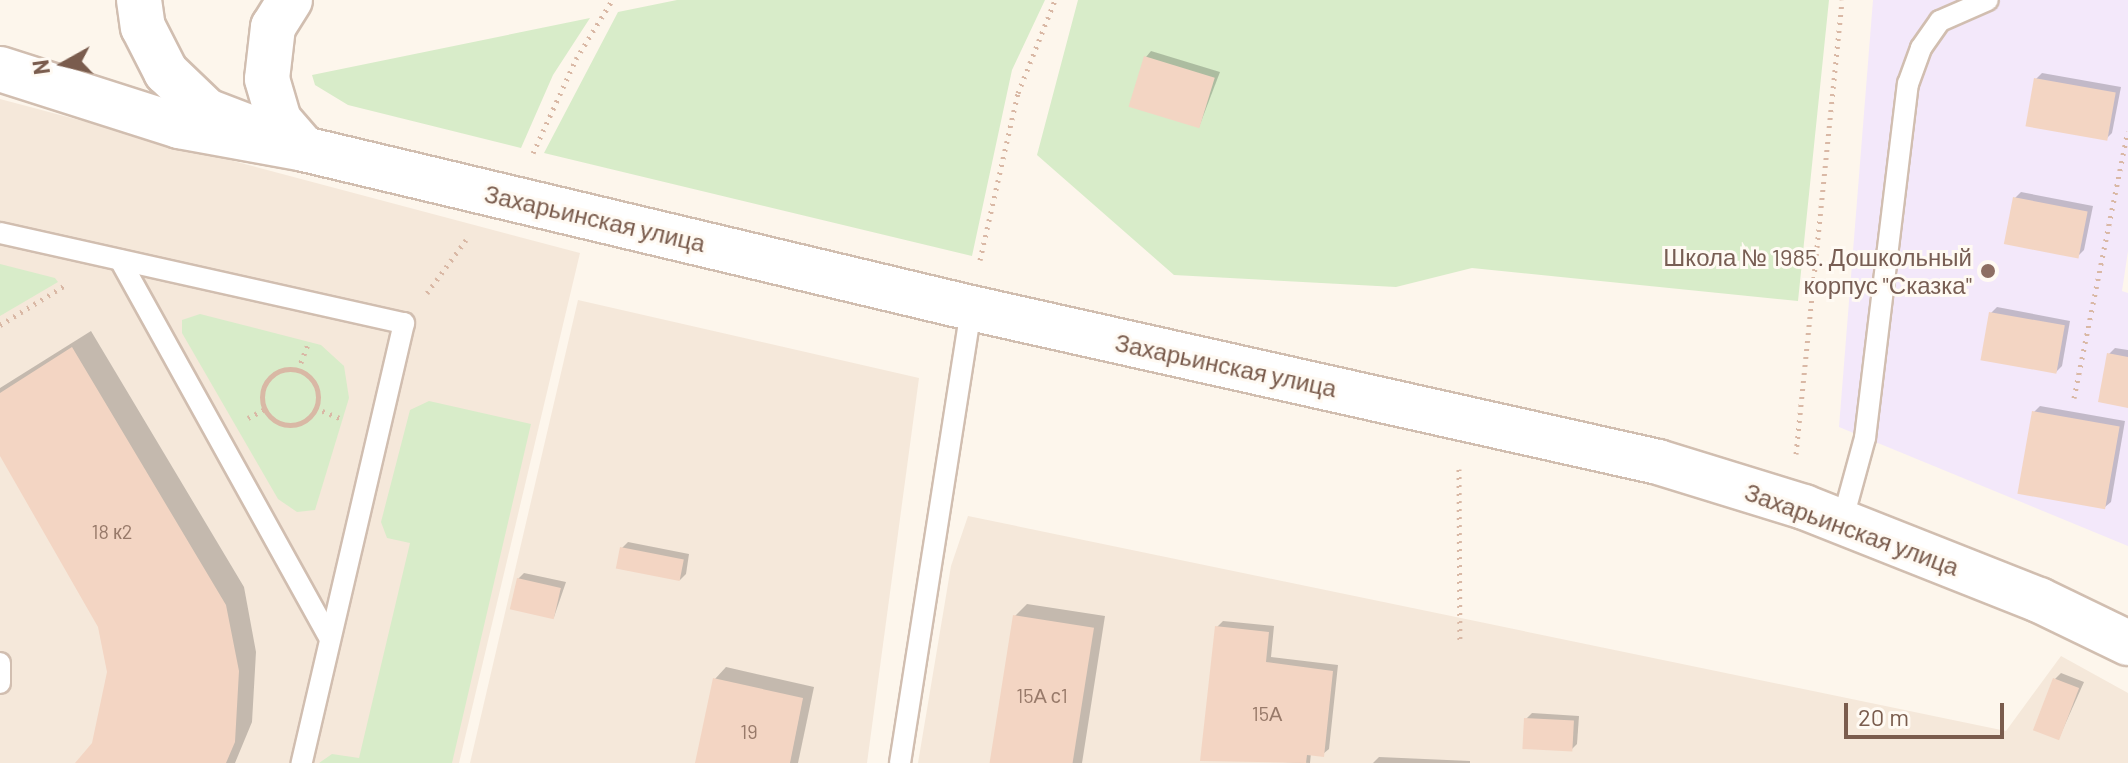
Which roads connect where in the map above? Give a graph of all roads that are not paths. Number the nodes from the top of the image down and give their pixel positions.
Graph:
1 (139, 0) edge
2 (290, 0) edge
3 (1988, 0) edge
4 (0, 69) edge
5 (304, 149) junction
6 (0, 233) edge
7 (120, 260) junction
8 (971, 308) junction
9 (1842, 522) junction
10 (328, 636) junction
11 (2128, 643) edge
12 (0, 663) edge
13 (0, 683) edge
14 (302, 763) edge
15 (900, 763) edge

1 - 5 street, Захарьинская улица
2 - 5 street
3 - 9 lane
4 - 5 street, Захарьинская улица
5 - 8 street, Захарьинская улица
6 - 7 lane
7 - 10 lane
7 - 10 lane
8 - 9 street, Захарьинская улица
8 - 15 lane
9 - 11 street, Захарьинская улица
10 - 14 lane
12 - 13 lane

